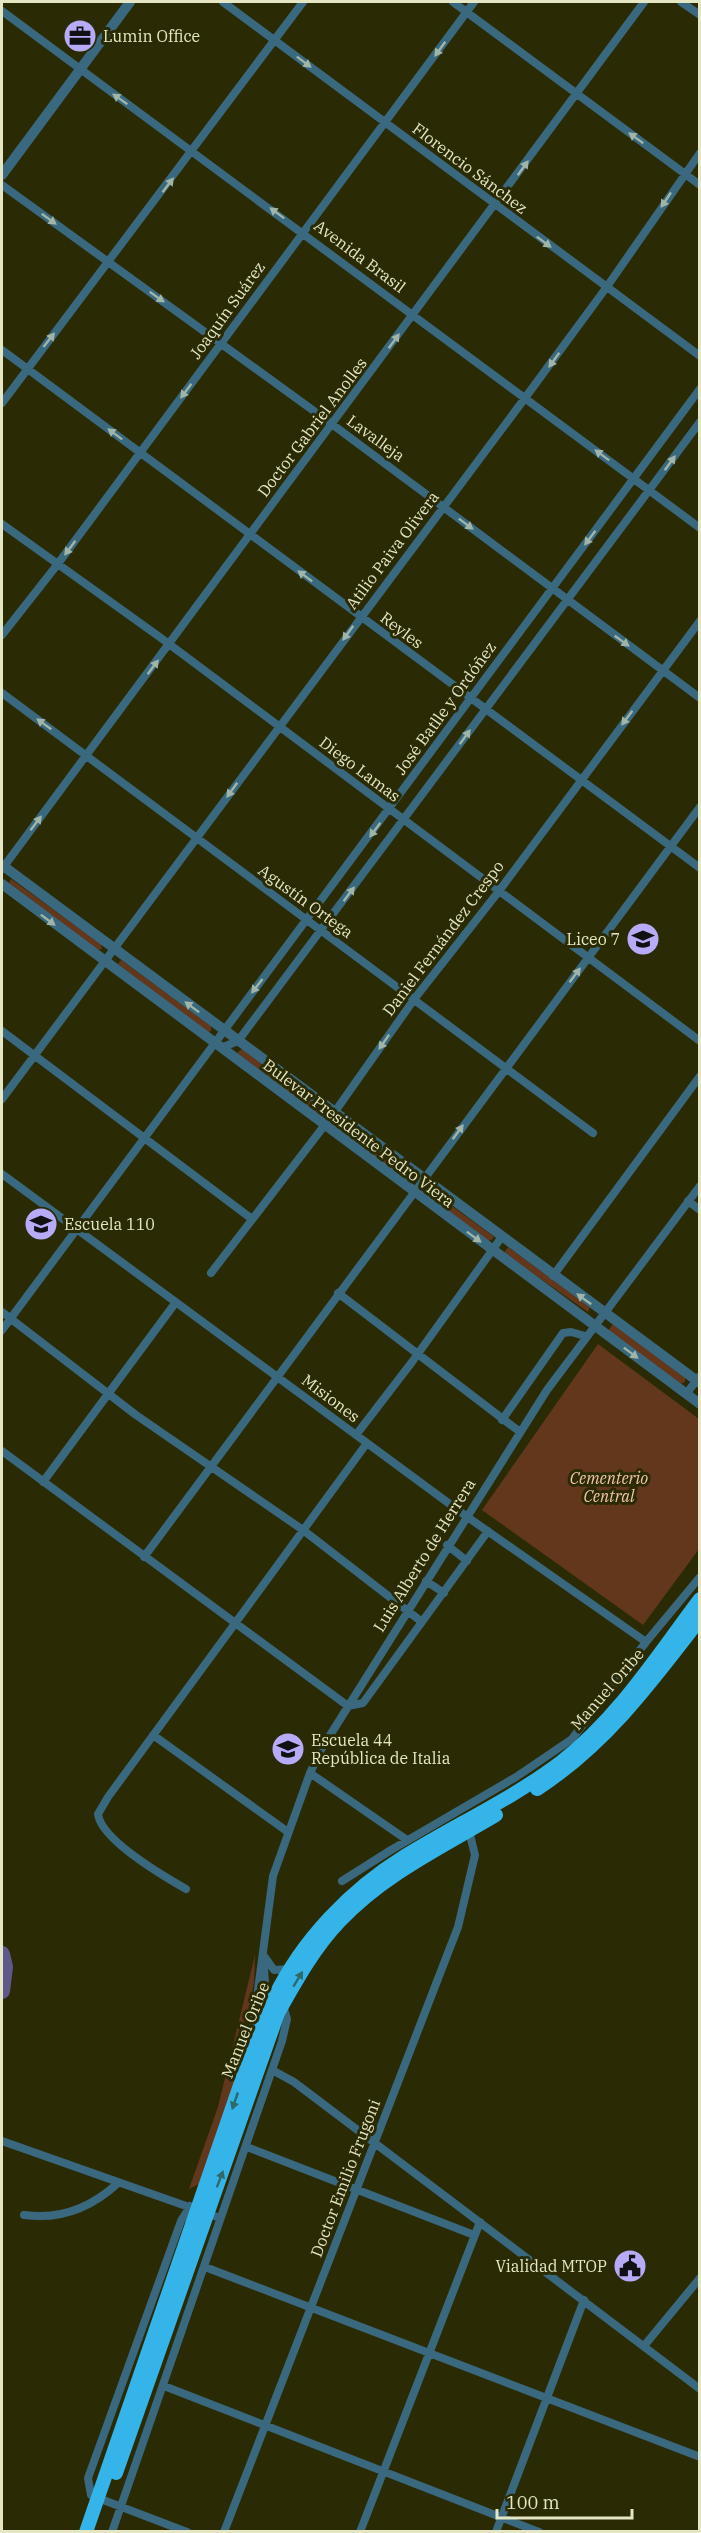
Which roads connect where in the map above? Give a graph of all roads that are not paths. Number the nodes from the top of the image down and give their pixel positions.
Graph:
1 (130, 2) edge
2 (223, 2) edge
3 (303, 2) edge
4 (453, 2) edge
5 (474, 2) edge
6 (644, 2) edge
7 (681, 2) edge
8 (2, 11) edge
9 (467, 12) junction
10 (699, 15) edge
11 (276, 40) junction
12 (79, 70) junction
13 (576, 94) junction
14 (385, 123) junction
15 (193, 151) junction
16 (699, 153) edge
17 (684, 173) junction
18 (2, 175) edge
19 (2, 185) edge
20 (699, 185) edge
21 (495, 206) junction
22 (303, 232) junction
23 (109, 263) junction
24 (606, 288) junction
25 (414, 314) junction
26 (222, 343) junction
27 (2, 350) edge
28 (699, 356) edge
29 (27, 368) junction
30 (699, 389) edge
31 (525, 398) junction
32 (2, 403) edge
33 (699, 422) edge
34 (333, 425) junction
35 (140, 453) junction
36 (634, 479) junction
37 (650, 491) junction
38 (443, 506) junction
39 (2, 524) edge
40 (699, 528) edge
41 (251, 535) junction
42 (57, 565) junction
43 (551, 589) junction
44 (566, 600) junction
45 (360, 617) junction
46 (699, 621) edge
47 (2, 635) edge
48 (170, 645) junction
49 (662, 671) junction
50 (2, 693) edge
51 (699, 698) edge
52 (469, 699) junction
53 (485, 711) junction
54 (279, 726) junction
55 (87, 755) junction
56 (580, 780) junction
57 (699, 807) edge
58 (389, 810) junction
59 (404, 821) junction
60 (197, 838) junction
61 (670, 846) junction
62 (2, 867) edge
63 (699, 868) edge
64 (2, 884) edge
65 (499, 891) junction
66 (307, 920) junction
67 (321, 930) junction
68 (113, 948) junction
69 (588, 957) junction
70 (103, 961) junction
71 (415, 998) junction
72 (223, 1030) junction
73 (2, 1031) edge
74 (238, 1041) junction
75 (699, 1041) edge
76 (214, 1044) junction
77 (34, 1055) junction
78 (505, 1067) junction
79 (699, 1076) edge
80 (2, 1099) edge
81 (334, 1113) junction
82 (324, 1126) junction
83 (593, 1133) dead end
84 (144, 1138) junction
85 (2, 1174) edge
86 (423, 1179) junction
87 (699, 1186) edge
88 (413, 1192) junction
89 (688, 1201) junction
90 (699, 1210) edge
91 (252, 1219) junction
92 (76, 1230) junction
93 (501, 1238) junction
94 (492, 1251) junction
95 (211, 1273) dead end
96 (553, 1276) junction
97 (338, 1293) junction
98 (176, 1302) junction
99 (2, 1312) edge
100 (604, 1313) junction
101 (10, 1318) junction
102 (593, 1325) junction
103 (2, 1330) edge
104 (585, 1336) junction
105 (417, 1354) junction
106 (278, 1377) junction
107 (698, 1380) edge
108 (108, 1393) junction
109 (686, 1394) junction
110 (699, 1404) edge
111 (502, 1420) junction
112 (520, 1432) junction
113 (356, 1435) junction
114 (367, 1443) junction
115 (2, 1451) edge
116 (210, 1467) junction
117 (43, 1482) junction
118 (466, 1516) junction
119 (303, 1530) junction
120 (488, 1531) junction
121 (447, 1545) junction
122 (144, 1557) junction
123 (467, 1561) junction
124 (699, 1577) edge
125 (426, 1581) junction
126 (444, 1593) junction
127 (407, 1611) junction
128 (695, 1617) edge
129 (422, 1622) junction
130 (235, 1623) junction
131 (646, 1642) junction
132 (348, 1707) junction
133 (153, 1735) junction
134 (581, 1744) junction
135 (557, 1750) junction
136 (310, 1773) junction
137 (469, 1831) junction
138 (288, 1832) junction
139 (406, 1840) junction
140 (342, 1881) dead end
141 (186, 1889) dead end
142 (264, 1956) junction
143 (290, 1969) junction
144 (283, 2005) junction
145 (268, 2014) junction
146 (269, 2039) junction
147 (248, 2062) junction
148 (272, 2070) junction
149 (2, 2141) edge
150 (374, 2143) junction
151 (247, 2147) junction
152 (118, 2184) junction
153 (356, 2190) junction
154 (203, 2211) junction
155 (24, 2215) dead end
156 (480, 2222) junction
157 (474, 2235) junction
158 (205, 2267) junction
159 (699, 2278) edge
160 (584, 2300) junction
161 (311, 2308) junction
162 (644, 2346) junction
163 (430, 2353) junction
164 (164, 2386) junction
165 (699, 2389) edge
166 (546, 2398) junction
167 (266, 2425) junction
168 (699, 2457) edge
169 (383, 2472) junction
170 (102, 2500) junction
171 (120, 2507) junction
172 (502, 2517) junction
173 (86, 2532) edge
174 (96, 2532) edge
175 (112, 2532) edge
176 (187, 2532) edge
177 (224, 2532) edge
178 (360, 2532) edge
179 (496, 2532) edge
180 (539, 2532) edge

1 - 12 street
2 - 11 street, Florencio Sánchez
3 - 11 street
4 - 9 street
5 - 9 street, Joaquín Suárez
6 - 13 street, Doctor Gabriel Anolles
7 - 10 street
8 - 12 street, Avenida Brasil
9 - 13 street
9 -> 14 street, Joaquín Suárez
11 -> 14 street, Florencio Sánchez
11 - 15 street
15 -> 12 street, Avenida Brasil
12 - 18 street
17 -> 13 street
21 -> 13 street, Doctor Gabriel Anolles
14 - 21 street, Florencio Sánchez
14 - 22 street, Joaquín Suárez
22 -> 15 street, Avenida Brasil
23 -> 15 street
16 - 17 street, Atilio Paiva Olivera
17 - 20 street
17 -> 24 street, Atilio Paiva Olivera
19 -> 23 street, Lavalleja
21 -> 24 street, Florencio Sánchez
21 - 25 street, Doctor Gabriel Anolles
22 - 25 street, Avenida Brasil
22 - 26 street, Joaquín Suárez
23 -> 26 street, Lavalleja
29 -> 23 street
24 - 28 street, Florencio Sánchez
24 -> 31 street, Atilio Paiva Olivera
25 - 31 street, Avenida Brasil
34 -> 25 street, Doctor Gabriel Anolles
26 - 34 street, Lavalleja
26 -> 35 street, Joaquín Suárez
27 - 29 street, Reyles
29 - 32 street
35 -> 29 street, Reyles
30 - 36 street, José Batlle y Ordóñez
36 -> 31 street, Avenida Brasil
31 - 38 street, Atilio Paiva Olivera
37 -> 33 street, José Batlle y Ordóñez
34 - 38 street, Lavalleja
34 - 41 street, Doctor Gabriel Anolles
35 - 41 street, Reyles
35 -> 42 street, Joaquín Suárez
36 - 37 street, Avenida Brasil
36 -> 43 street, José Batlle y Ordóñez
37 - 40 street, Avenida Brasil
37 - 44 street, José Batlle y Ordóñez
38 -> 43 street, Lavalleja
38 - 45 street, Atilio Paiva Olivera
39 - 42 street, Diego Lamas
45 -> 41 street, Reyles
41 - 48 street, Doctor Gabriel Anolles
42 - 47 street, Joaquín Suárez
42 - 48 street, Diego Lamas
43 - 44 street, Lavalleja
43 - 52 street, José Batlle y Ordóñez
44 -> 49 street, Lavalleja
44 - 53 street, José Batlle y Ordóñez
45 - 52 street, Reyles
45 -> 54 street, Atilio Paiva Olivera
46 - 49 street, Daniel Fernández Crespo
48 - 54 street, Diego Lamas
55 -> 48 street, Doctor Gabriel Anolles
49 - 51 street, Lavalleja
49 -> 56 street, Daniel Fernández Crespo
55 -> 50 street, Agustín Ortega
52 - 53 street, Reyles
52 - 58 street, José Batlle y Ordóñez
53 - 56 street, Reyles
59 -> 53 street, José Batlle y Ordóñez
54 - 58 street, Diego Lamas
54 -> 60 street, Atilio Paiva Olivera
55 - 60 street, Agustín Ortega
62 -> 55 street, Doctor Gabriel Anolles
56 - 61 street, Reyles
56 - 65 street, Daniel Fernández Crespo
57 - 61 street
58 - 59 street, Diego Lamas
58 -> 66 street, José Batlle y Ordóñez
59 - 65 street, Diego Lamas
67 -> 59 street, José Batlle y Ordóñez
60 - 66 street, Agustín Ortega
60 - 68 street, Atilio Paiva Olivera
61 - 63 street, Reyles
61 - 69 street
62 - 68 street, Bulevar Presidente Pedro Viera
64 -> 70 street, Bulevar Presidente Pedro Viera
65 - 69 street, Diego Lamas
65 - 71 street, Daniel Fernández Crespo
66 - 67 street, Agustín Ortega
66 -> 72 street, José Batlle y Ordóñez
67 - 71 street, Agustín Ortega
67 - 74 street, José Batlle y Ordóñez
68 - 70 street, Atilio Paiva Olivera
72 -> 68 street, Bulevar Presidente Pedro Viera
69 - 75 street, Diego Lamas
78 -> 69 street
70 - 76 street, Bulevar Presidente Pedro Viera
70 - 77 street, Atilio Paiva Olivera
71 - 78 street, Agustín Ortega
71 -> 81 street, Daniel Fernández Crespo
72 - 74 street, Bulevar Presidente Pedro Viera
72 - 76 street, José Batlle y Ordóñez
73 - 77 street
74 - 76 street
74 - 81 street, Bulevar Presidente Pedro Viera
76 - 82 street, Bulevar Presidente Pedro Viera
76 - 84 street, José Batlle y Ordóñez
77 - 80 street, Atilio Paiva Olivera
77 - 84 street
78 - 83 street, Agustín Ortega
86 -> 78 street
79 - 96 street
81 - 82 street, Daniel Fernández Crespo
81 - 86 street, Bulevar Presidente Pedro Viera
82 - 88 street, Bulevar Presidente Pedro Viera
82 - 91 street, Daniel Fernández Crespo
84 - 91 street
84 - 92 street, José Batlle y Ordóñez
85 - 92 street, Misiones
86 - 88 street
86 - 93 street, Bulevar Presidente Pedro Viera
87 - 89 street, Luis Alberto de Herrera
88 -> 94 street, Bulevar Presidente Pedro Viera
88 - 97 street
89 - 90 street
89 - 100 street, Luis Alberto de Herrera
91 - 95 street, Daniel Fernández Crespo
92 - 98 street, Misiones
92 - 101 street, José Batlle y Ordóñez
93 - 94 street
93 - 96 street, Bulevar Presidente Pedro Viera
94 - 102 street, Bulevar Presidente Pedro Viera
94 - 105 street
100 -> 96 street, Bulevar Presidente Pedro Viera
97 - 105 street
97 - 106 street
98 - 106 street, Misiones
98 - 108 street
99 - 101 street
100 - 102 street, Luis Alberto de Herrera
100 - 107 street, Bulevar Presidente Pedro Viera
101 - 103 street, José Batlle y Ordóñez
101 - 108 street
102 - 104 street, Luis Alberto de Herrera
102 -> 109 street, Bulevar Presidente Pedro Viera
104 - 111 street
104 - 112 street, Luis Alberto de Herrera
105 - 111 street
105 - 113 street
106 - 113 street, Misiones
106 - 116 street
107 - 109 street
108 - 116 street
108 - 117 street
109 - 110 street, Bulevar Presidente Pedro Viera
111 - 112 street
112 - 118 street, Luis Alberto de Herrera
113 - 114 street, Misiones
114 - 118 street, Misiones
114 - 119 street
115 - 117 street
116 - 119 street
116 - 122 street
117 - 122 street
118 - 120 street, Misiones
118 - 121 street, Luis Alberto de Herrera
119 - 127 street
119 - 130 street
120 - 123 street
120 - 131 street, Misiones
121 - 123 street
121 - 125 street, Luis Alberto de Herrera
122 - 130 street
123 - 126 street
124 - 131 street, Manuel Oribe
125 - 126 street
125 - 127 street, Luis Alberto de Herrera
126 - 129 street
127 - 129 street
127 - 132 street, Luis Alberto de Herrera
128 - 134 highway, Manuel Oribe
128 - 137 highway, Manuel Oribe
129 - 132 street
130 - 132 street
130 - 133 street
131 - 135 street, Manuel Oribe
132 - 136 street, Luis Alberto de Herrera
133 - 138 street
133 - 141 street
134 - 135 street
134 - 143 highway, Manuel Oribe
135 - 139 street, Manuel Oribe
136 - 138 street, Luis Alberto de Herrera
136 - 139 street
144 -> 137 highway, Manuel Oribe
137 - 150 street, Doctor Emilio Frugoni
138 - 142 street, Luis Alberto de Herrera
139 - 140 street, Manuel Oribe
142 - 143 street
142 - 145 street
142 - 147 street, Luis Alberto de Herrera
143 - 145 highway, Manuel Oribe
144 - 146 highway, Manuel Oribe
144 - 148 street
145 - 146 street
145 - 147 highway, Manuel Oribe
154 -> 146 highway, Manuel Oribe
147 -> 154 highway, Manuel Oribe
148 - 150 street
148 - 151 street
149 - 152 street
150 - 153 street, Doctor Emilio Frugoni
150 - 156 street
151 - 153 street
151 - 154 street
152 - 154 street
152 - 155 street
153 - 157 street
153 - 161 street, Doctor Emilio Frugoni
154 - 158 street
154 - 170 highway, Manuel Oribe
154 - 170 street
156 - 157 street
156 - 160 street
157 - 163 street
158 - 161 street
158 - 164 street
159 - 162 street
160 - 162 street
160 - 166 street
161 - 163 street
161 - 167 street, Doctor Emilio Frugoni
162 - 165 street
163 - 166 street
163 - 169 street
164 - 167 street
164 - 171 street
166 - 168 street
166 - 172 street
167 - 169 street
167 - 177 street, Doctor Emilio Frugoni
169 - 172 street
169 - 178 street
170 - 171 street
170 - 173 highway, Manuel Oribe
170 - 174 highway, Manuel Oribe
171 - 175 street
171 - 176 street
172 - 179 street
172 - 180 street

